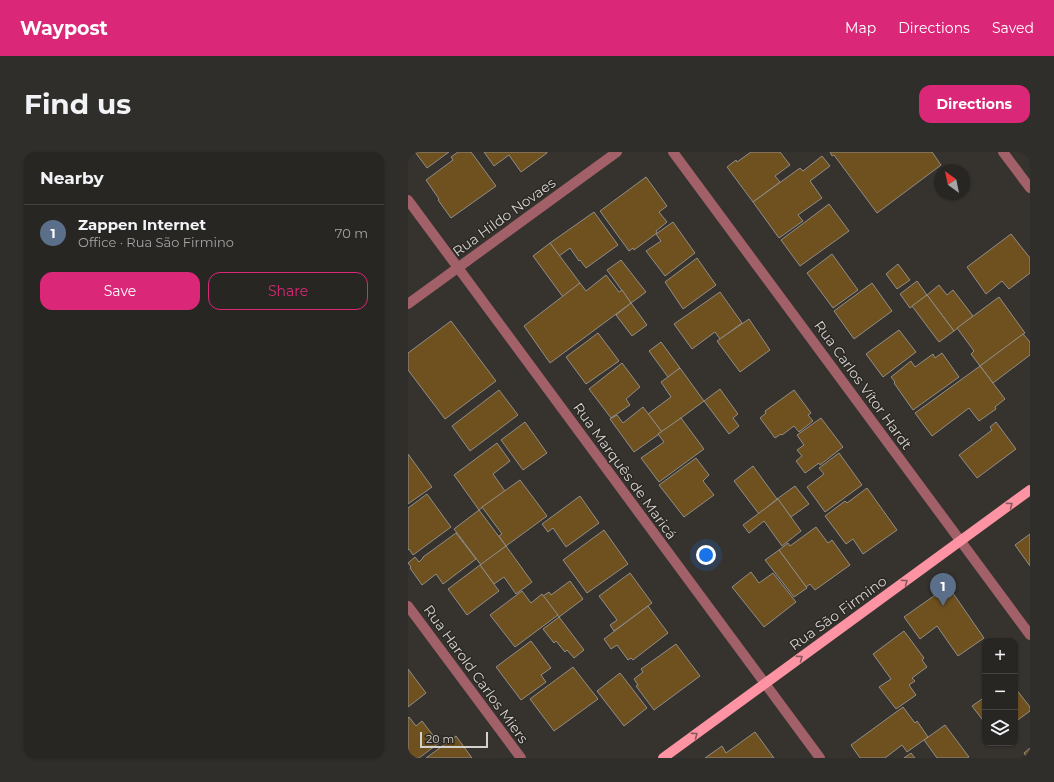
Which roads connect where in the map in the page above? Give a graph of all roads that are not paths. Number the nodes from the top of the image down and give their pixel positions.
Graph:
1 (617, 152) edge
2 (673, 152) edge
3 (1003, 152) edge
4 (1030, 188) edge
5 (408, 200) edge
6 (458, 268) junction
7 (408, 304) edge
8 (1030, 490) edge
9 (960, 541) junction
10 (408, 606) edge
11 (1030, 635) edge
12 (765, 684) junction
13 (521, 758) edge
14 (663, 758) edge
15 (820, 758) edge

1 - 6 street, Rua Hildo Novaes
2 - 9 street, Rua Carlos Vítor Hardt
3 - 4 street
5 - 6 street, Rua Marquês de Maricá
6 - 7 street, Rua Hildo Novaes
6 - 12 street, Rua Marquês de Maricá
9 -> 8 main road, Rua São Firmino
9 - 11 street, Rua Carlos Vítor Hardt
12 -> 9 main road, Rua São Firmino
10 - 13 street, Rua Harold Carlos Miers
14 -> 12 main road, Rua São Firmino
12 - 15 street, Rua Marquês de Maricá

